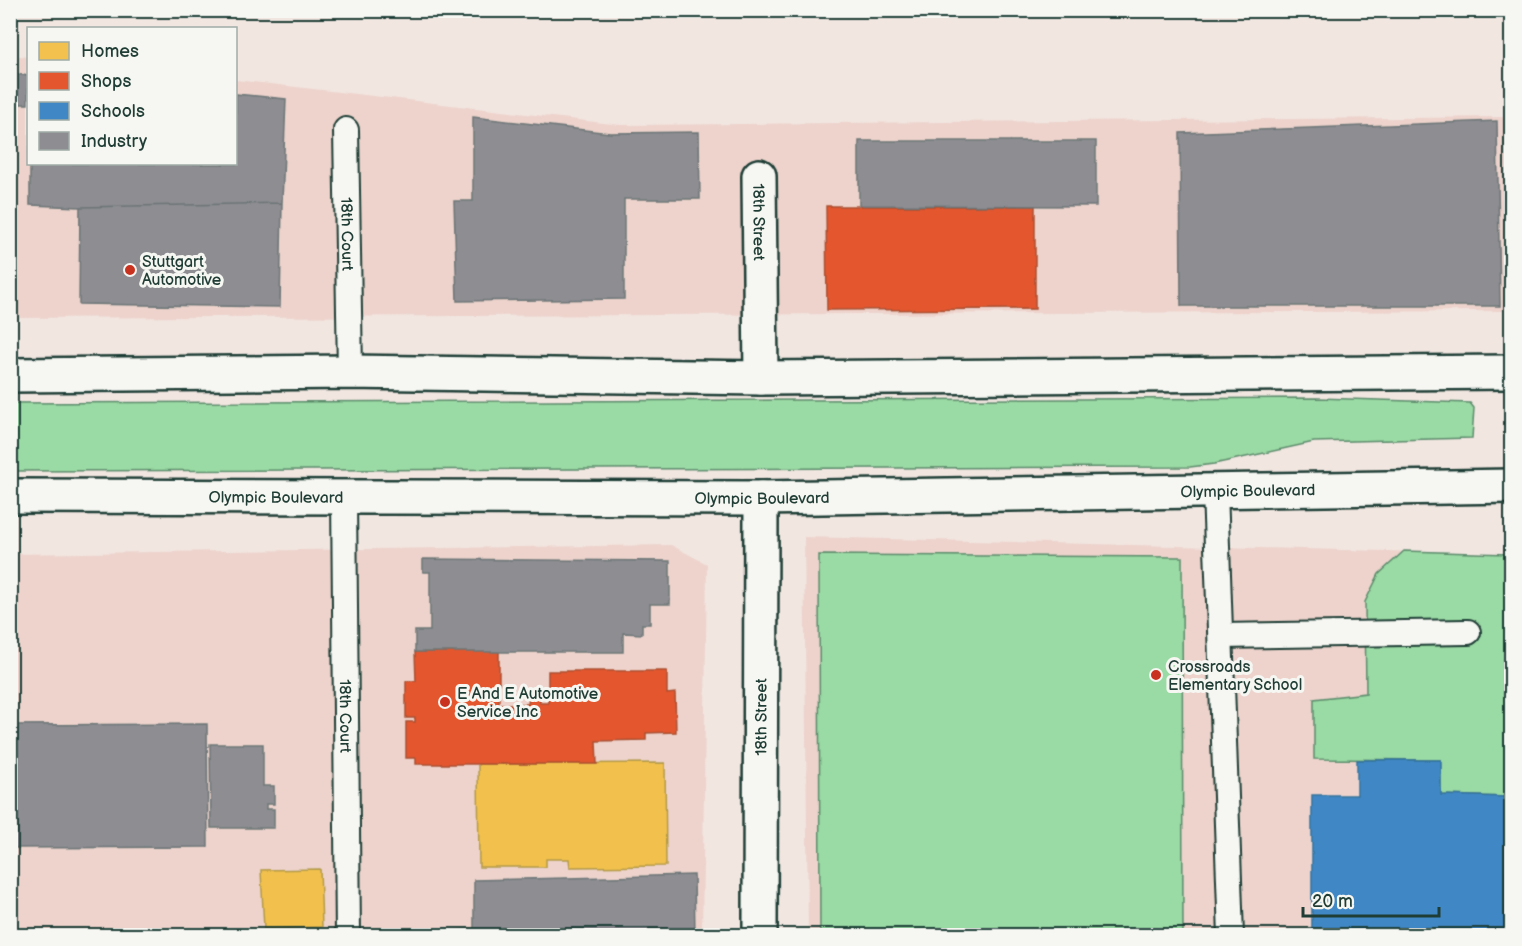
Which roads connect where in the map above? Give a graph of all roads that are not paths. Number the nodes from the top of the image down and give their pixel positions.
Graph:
1 (346, 130) dead end
2 (759, 176) dead end
3 (351, 372) junction
4 (1512, 372) edge
5 (10, 375) edge
6 (761, 378) junction
7 (1512, 486) edge
8 (1215, 491) junction
9 (10, 496) edge
10 (344, 497) junction
11 (761, 498) junction
12 (1468, 632) dead end
13 (1221, 636) junction
14 (348, 936) edge
15 (760, 936) edge
16 (1231, 936) edge

1 - 3 lane, 18th Court
2 - 6 main road, 18th Street
3 - 5 main road
3 - 6 main road
4 - 6 main road
7 - 8 main road, Olympic Boulevard
8 - 11 main road, Olympic Boulevard
8 - 13 lane
9 - 10 main road, Olympic Boulevard
10 - 11 main road, Olympic Boulevard
10 - 14 lane, 18th Court
11 - 15 main road, 18th Street
12 - 13 lane
13 - 16 lane

